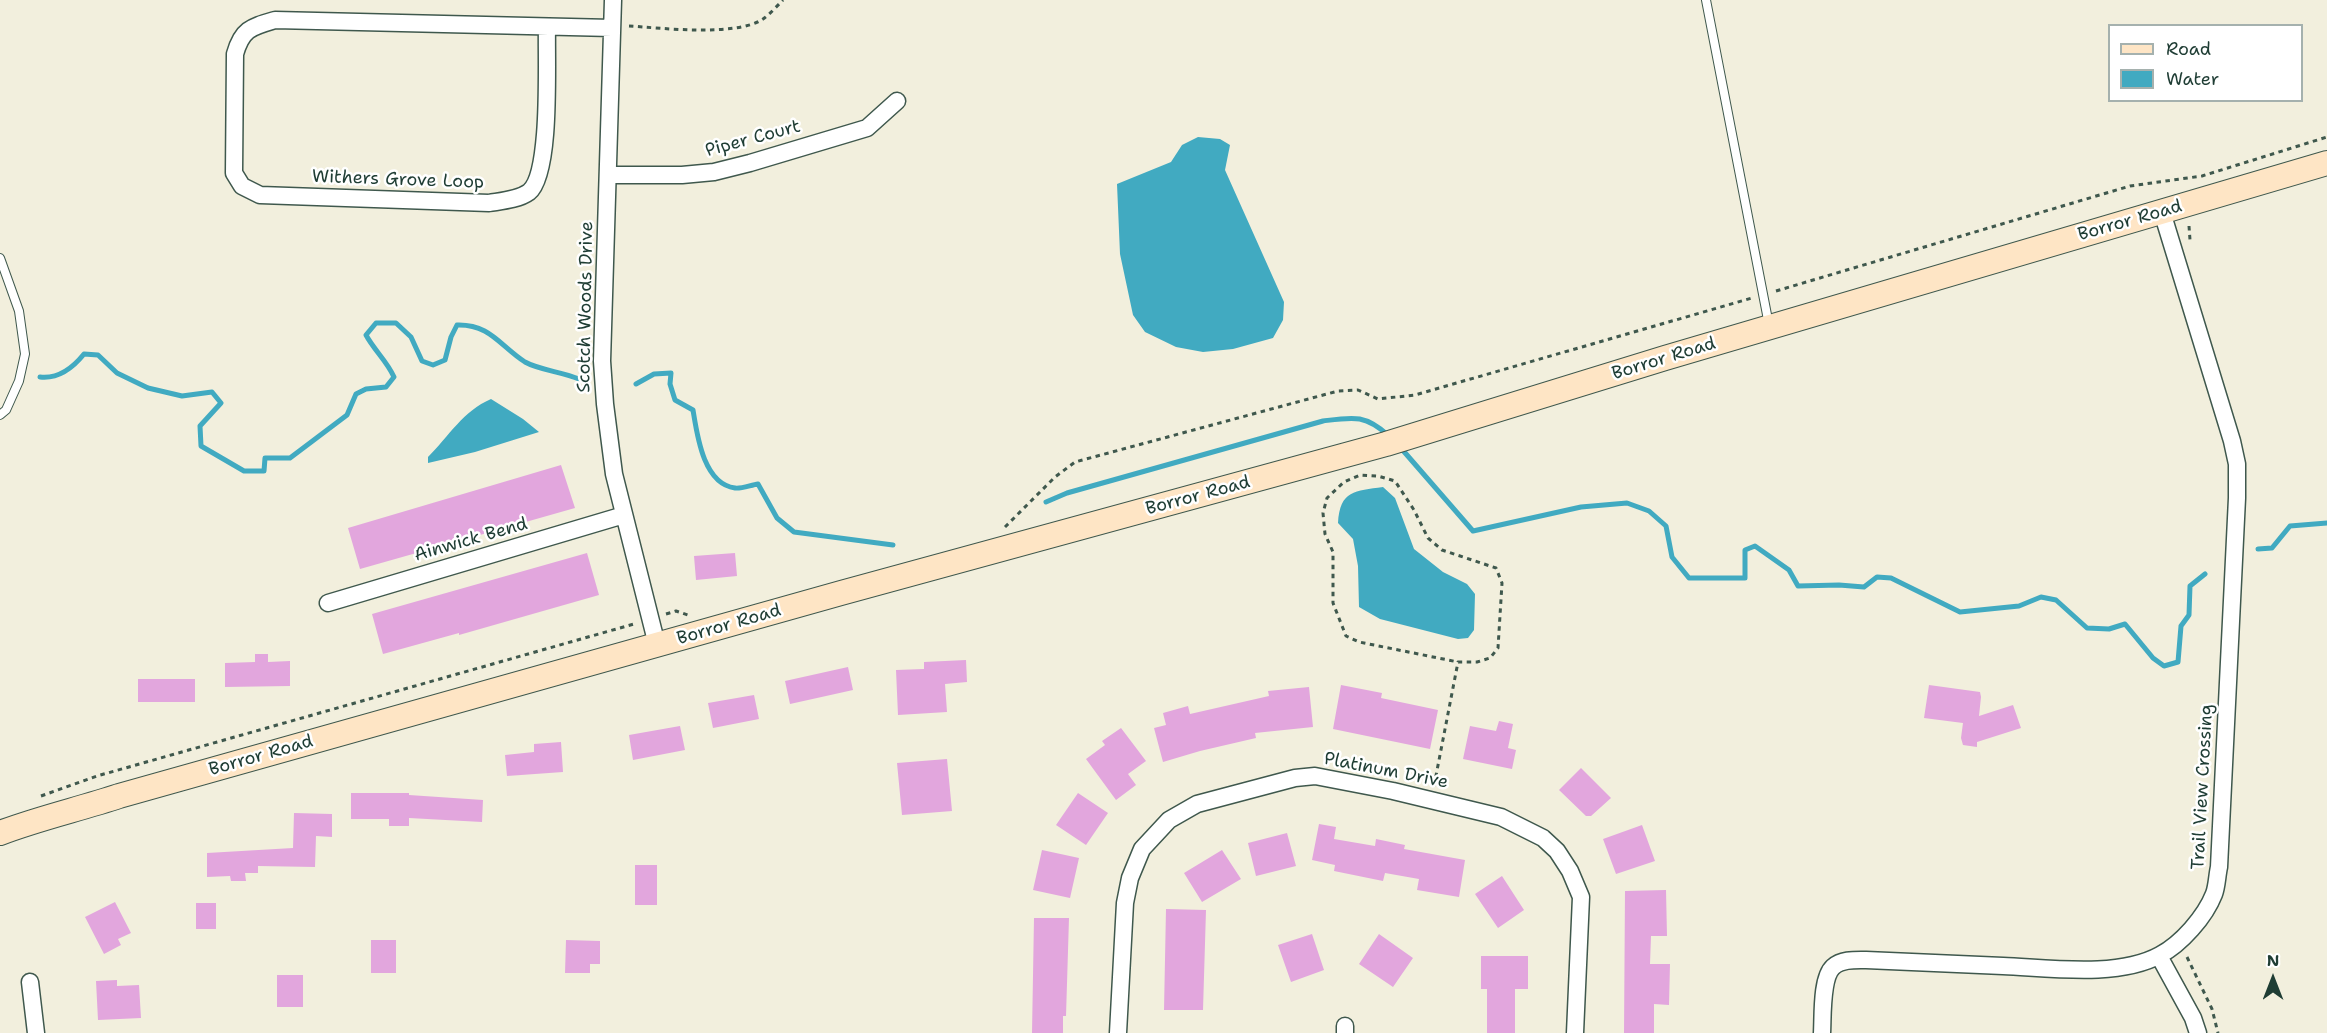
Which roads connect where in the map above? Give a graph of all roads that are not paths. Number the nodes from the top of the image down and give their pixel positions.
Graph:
1 (613, 0) edge
2 (1706, 0) edge
3 (547, 27) junction
4 (612, 27) junction
5 (897, 101) dead end
6 (2327, 163) edge
7 (608, 175) junction
8 (2162, 212) junction
9 (0, 258) edge
10 (1770, 328) junction
11 (0, 415) edge
12 (624, 515) junction
13 (328, 603) dead end
14 (657, 645) junction
15 (64, 814) junction
16 (0, 833) edge
17 (0, 848) edge
18 (2159, 956) junction
19 (30, 982) dead end
20 (36, 1033) edge
21 (1118, 1033) edge
22 (1575, 1033) edge
23 (1822, 1033) edge
24 (2198, 1033) edge

1 - 4 street, Scotch Woods Drive
2 - 10 lane
3 - 3 street, Withers Grove Loop
3 - 4 street
4 - 7 street, Scotch Woods Drive
5 - 7 street, Piper Court
6 - 8 street, Borror Road
7 - 12 street, Scotch Woods Drive
8 - 10 street, Borror Road
8 - 18 street, Trail View Crossing
9 - 11 lane
10 - 14 street, Borror Road
12 - 13 street, Ainwick Bend
12 - 14 street, Scotch Woods Drive
14 - 15 street, Borror Road
15 - 16 street, Borror Road
15 - 17 street, Borror Road
18 - 23 street, Trail View Crossing
18 - 24 street
19 - 20 street
21 - 22 street, Platinum Drive

